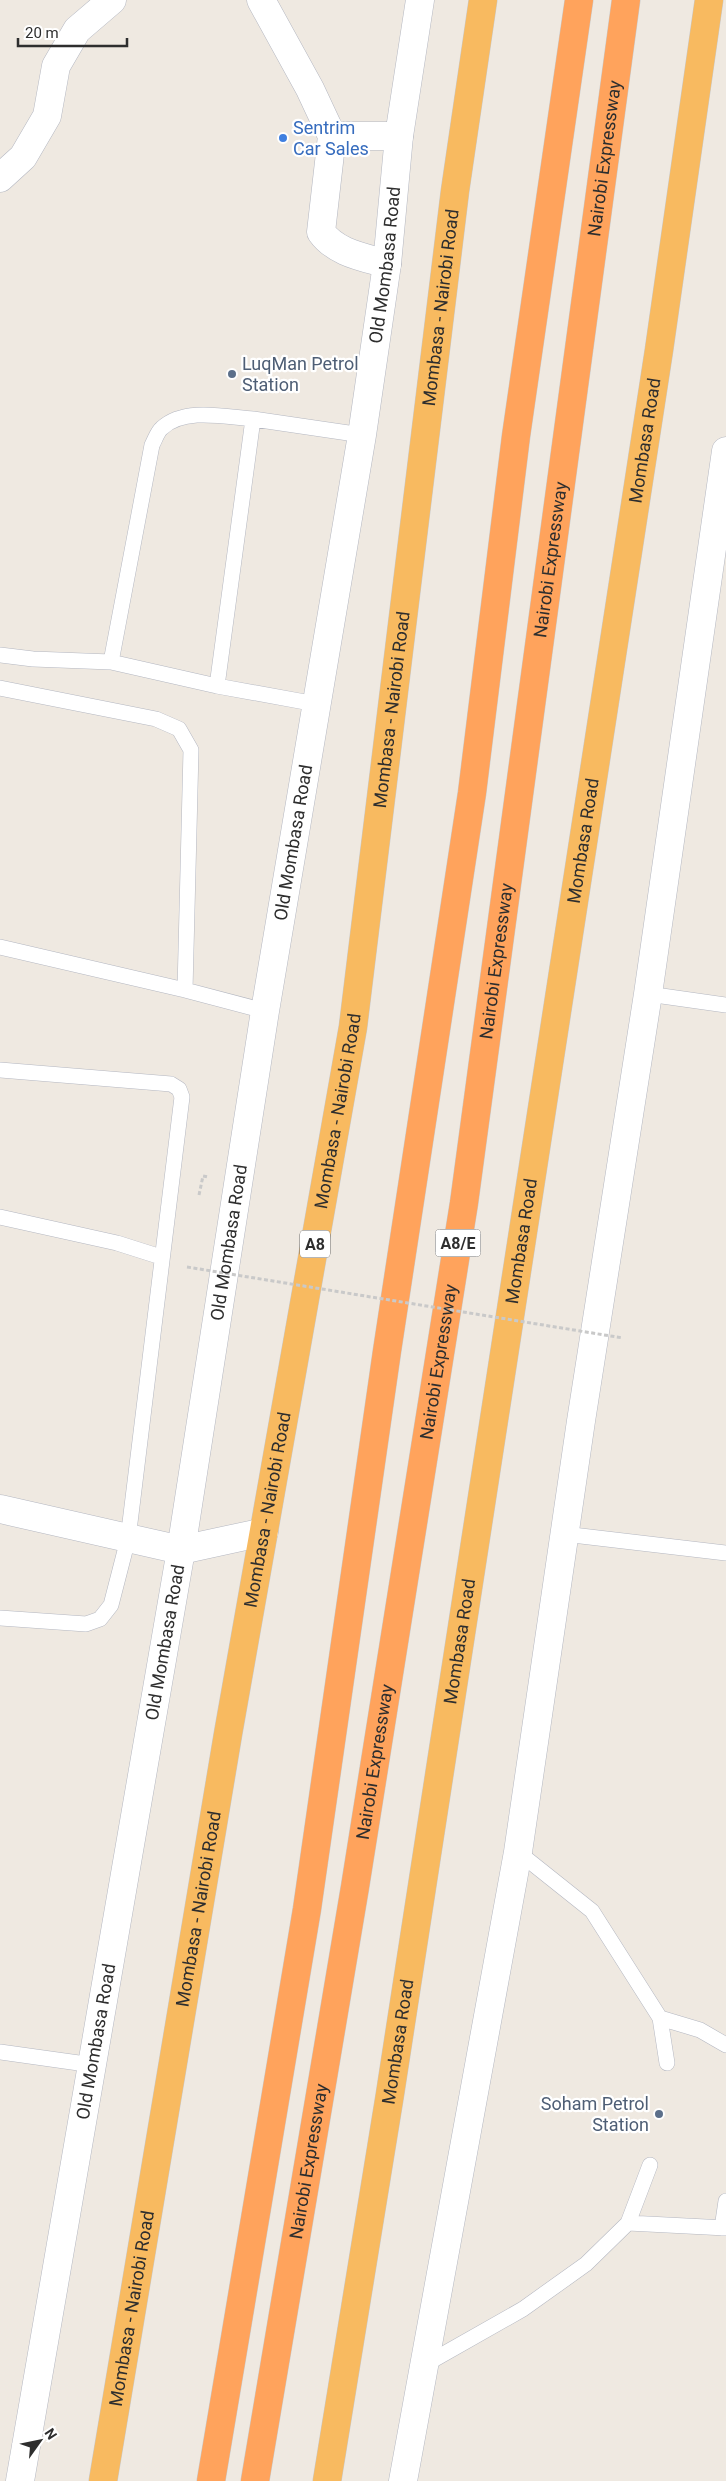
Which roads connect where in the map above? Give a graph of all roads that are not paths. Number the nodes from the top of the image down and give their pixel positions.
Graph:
1 (112, 0) edge
2 (261, 0) edge
3 (420, 0) edge
4 (482, 0) edge
5 (579, 0) edge
6 (626, 0) edge
7 (709, 0) edge
8 (332, 136) junction
9 (399, 136) junction
10 (0, 178) edge
11 (387, 264) junction
12 (253, 419) junction
13 (362, 435) junction
14 (726, 451) edge
15 (0, 655) edge
16 (111, 662) junction
17 (217, 686) junction
18 (0, 688) edge
19 (316, 704) junction
20 (0, 947) edge
21 (185, 990) junction
22 (648, 994) junction
23 (726, 1005) edge
24 (266, 1011) junction
25 (0, 1070) edge
26 (0, 1218) edge
27 (161, 1257) junction
28 (0, 1509) edge
29 (264, 1532) junction
30 (564, 1534) junction
31 (128, 1539) junction
32 (181, 1550) junction
33 (726, 1553) edge
34 (0, 1618) edge
35 (518, 1852) junction
36 (660, 2018) junction
37 (726, 2045) edge
38 (0, 2052) edge
39 (667, 2064) dead end
40 (93, 2065) junction
41 (650, 2165) dead end
42 (726, 2201) edge
43 (628, 2223) junction
44 (724, 2228) edge
45 (426, 2364) junction
46 (20, 2481) edge
47 (103, 2481) edge
48 (211, 2481) edge
49 (255, 2481) edge
50 (327, 2481) edge
51 (403, 2481) edge

1 - 10 street
2 - 8 street
3 - 9 street, Old Mombasa Road
4 - 29 highway, Mombasa - Nairobi Road / A8
5 - 48 highway
6 - 49 highway, Nairobi Expressway / A8/E
7 - 50 highway, Mombasa Road
8 - 9 street
8 - 11 street
9 - 11 street, Old Mombasa Road
11 - 13 street, Old Mombasa Road
12 - 13 lane
12 - 16 lane
12 - 17 lane
13 - 19 street, Old Mombasa Road
14 - 22 street
15 - 16 lane
16 - 17 lane
17 - 19 lane
18 - 21 lane
19 - 24 street, Old Mombasa Road
20 - 21 lane
21 - 24 lane
22 - 23 lane
22 - 30 street
24 - 32 street, Old Mombasa Road
25 - 27 lane
26 - 27 lane
27 - 31 lane
28 - 31 street
29 - 32 street
29 - 47 highway, Mombasa - Nairobi Road / A8
30 - 33 lane
30 - 35 street
31 - 32 street
31 - 34 lane
32 - 40 street, Old Mombasa Road
35 - 36 lane
35 - 45 street
36 - 37 lane
36 - 39 lane
38 - 40 lane
40 - 46 street, Old Mombasa Road
41 - 43 lane
42 - 44 lane
43 - 44 lane
43 - 45 lane
45 - 51 street

